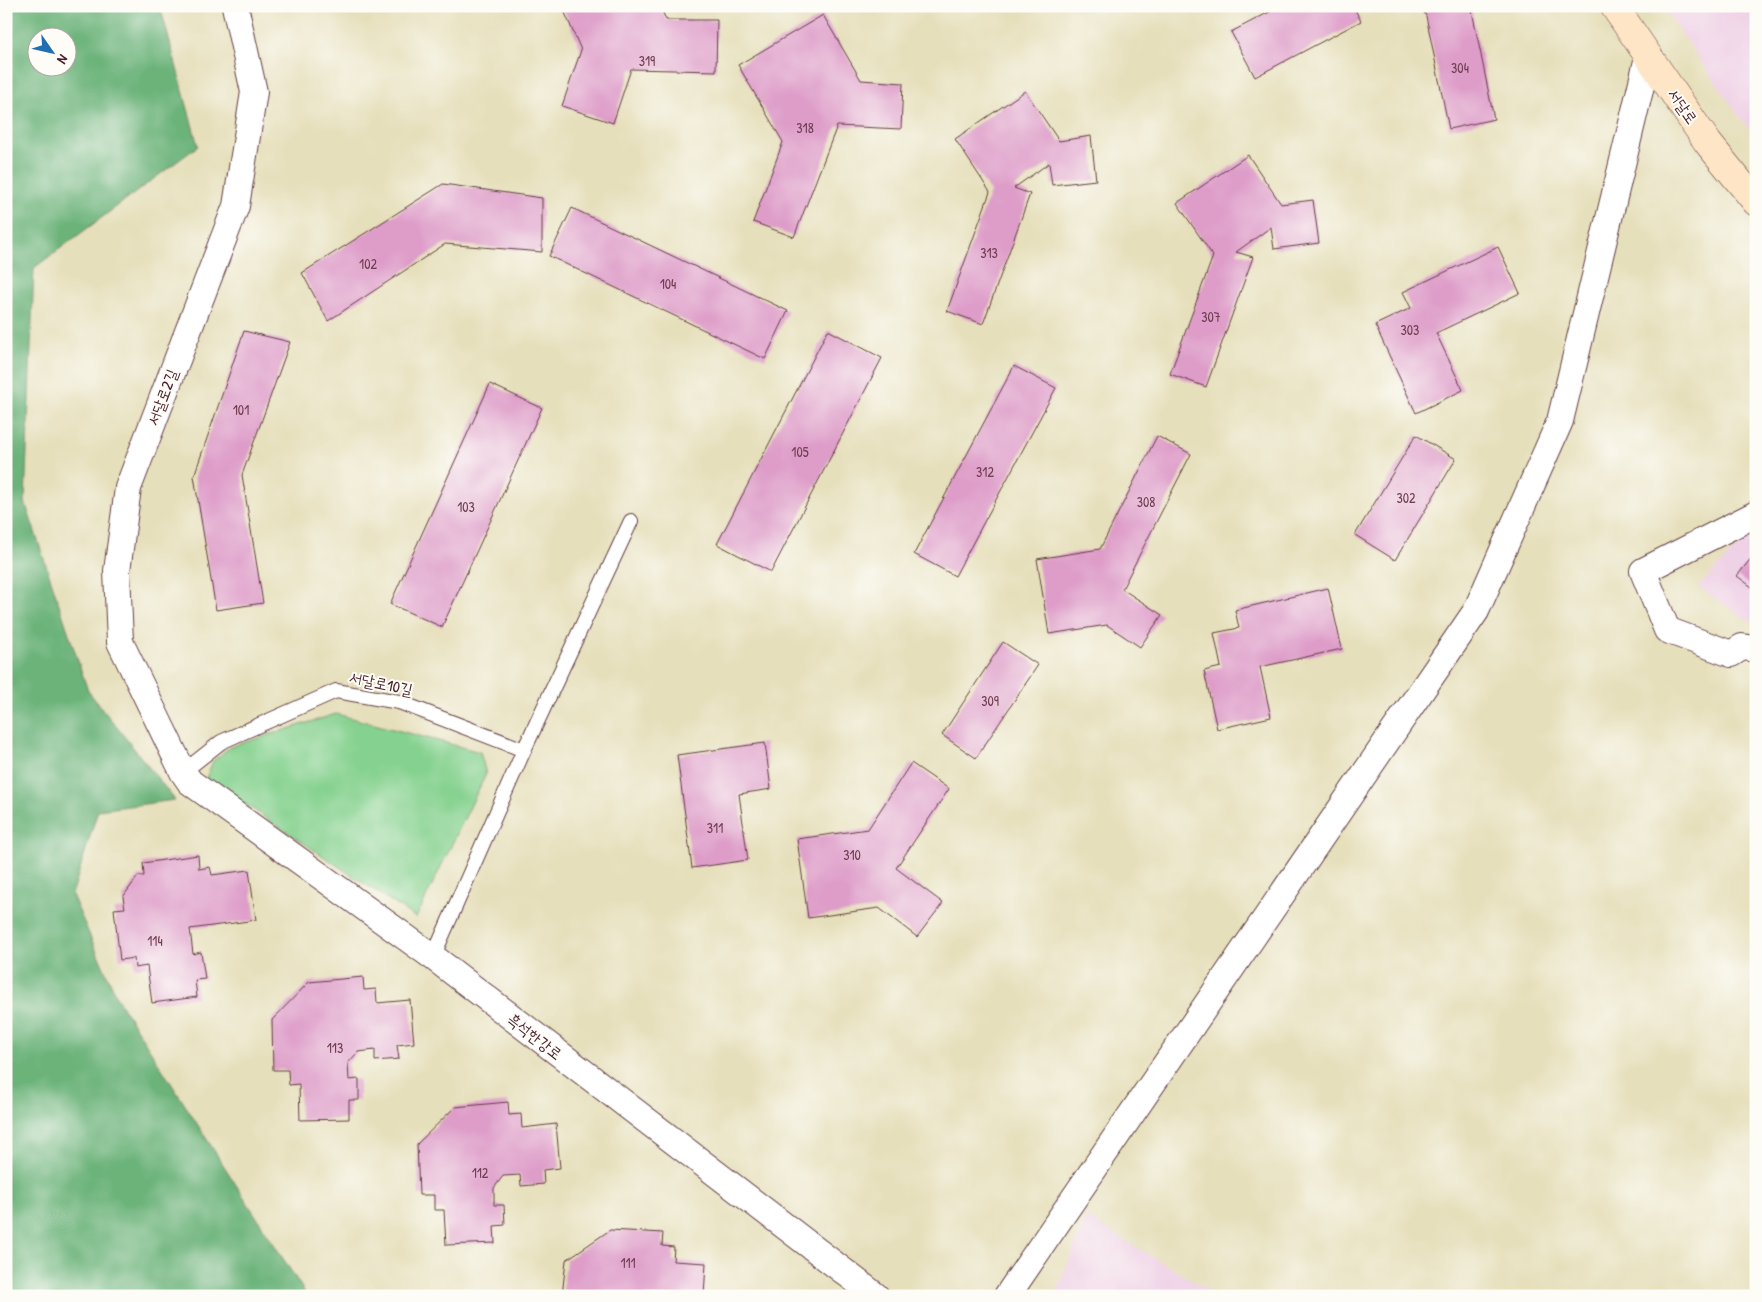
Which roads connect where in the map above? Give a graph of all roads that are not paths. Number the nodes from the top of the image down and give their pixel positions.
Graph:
1 (235, 6) edge
2 (1614, 6) edge
3 (1648, 56) junction
4 (1756, 202) edge
5 (1756, 514) edge
6 (631, 521) dead end
7 (1756, 649) edge
8 (524, 750) junction
9 (186, 777) junction
10 (433, 957) junction
11 (876, 1296) edge
12 (1007, 1296) edge

1 - 9 street, 서달로2길
2 - 3 street, 서달로
3 - 4 street, 서달로
3 - 12 street
5 - 7 street
6 - 8 lane
8 - 9 lane, 서달로10길
8 - 10 lane
9 - 10 street, 흑석한강로
10 - 11 street, 흑석한강로

